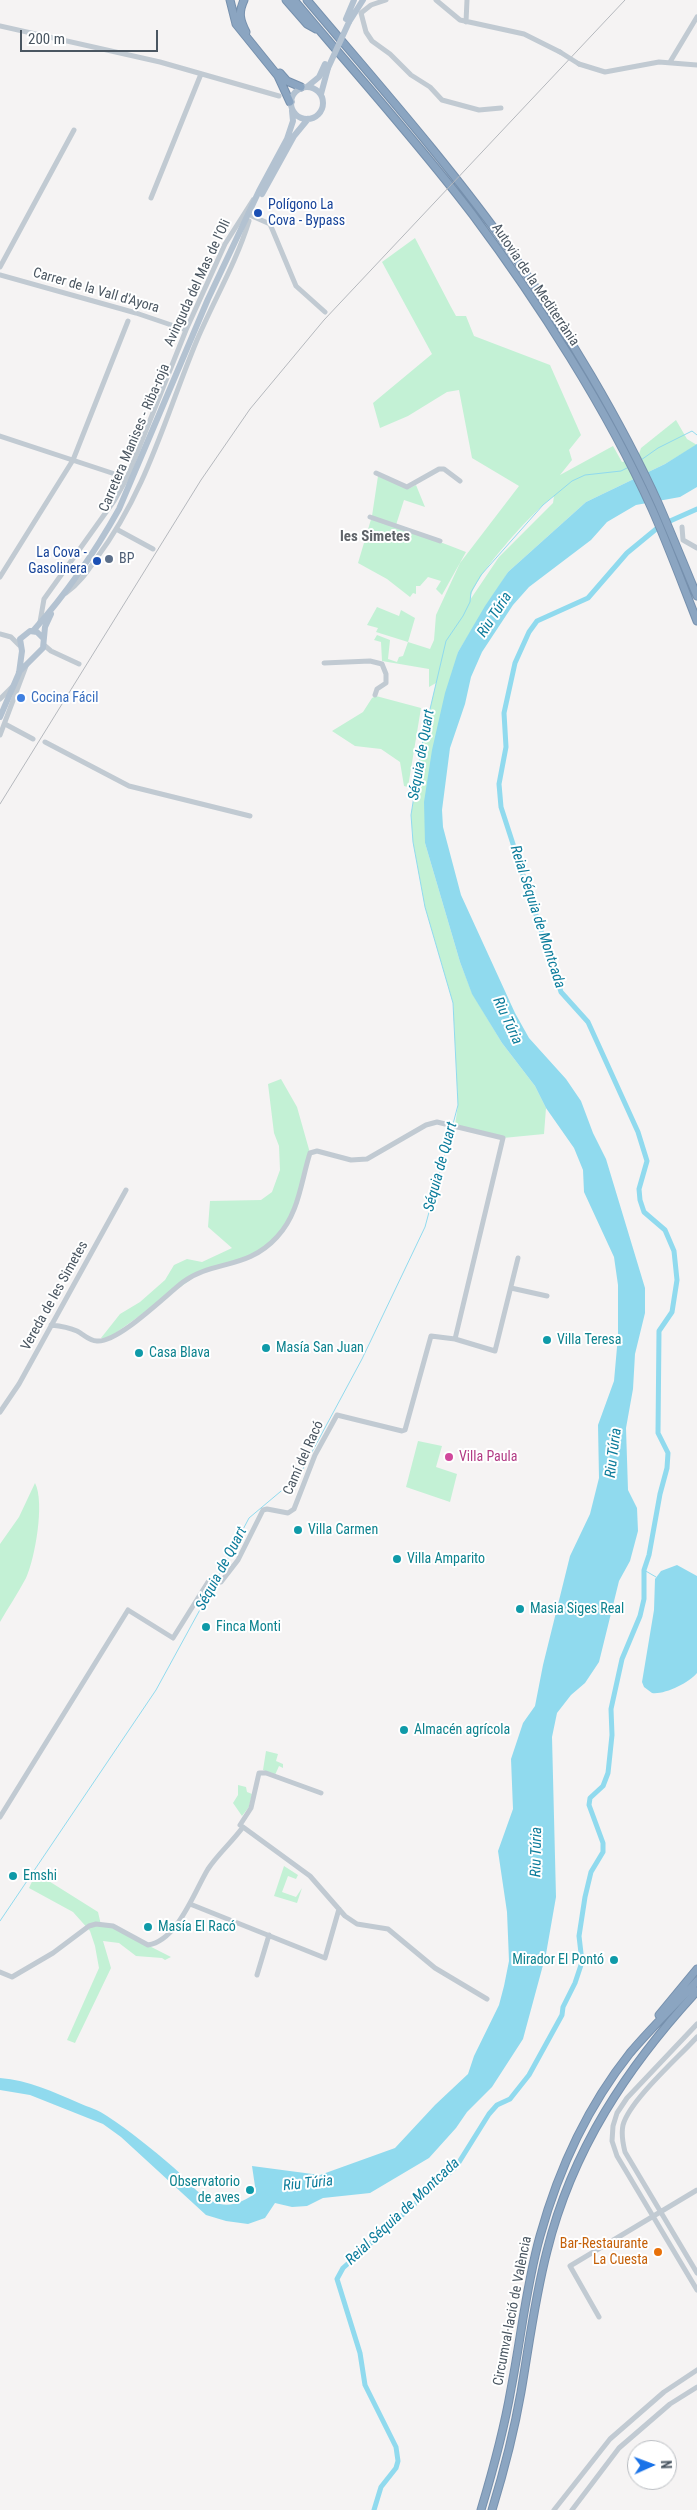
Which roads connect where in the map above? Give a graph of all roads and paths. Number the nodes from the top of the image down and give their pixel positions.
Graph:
1 (230, 0) edge
2 (244, 0) edge
3 (286, 0) edge
4 (294, 0) edge
5 (307, 0) edge
6 (354, 0) edge
7 (363, 0) edge
8 (386, 0) edge
9 (436, 0) edge
10 (467, 0) edge
11 (697, 17) edge
12 (348, 21) junction
13 (466, 22) junction
14 (0, 26) edge
15 (317, 29) junction
16 (670, 62) junction
17 (326, 66) junction
18 (697, 66) edge
19 (201, 74) junction
20 (304, 87) junction
21 (321, 94) junction
22 (279, 96) dead end
23 (290, 102) junction
24 (501, 108) dead end
25 (292, 111) junction
26 (308, 119) junction
27 (74, 130) dead end
28 (259, 191) junction
29 (151, 198) dead end
30 (250, 219) junction
31 (0, 267) edge
32 (222, 270) junction
33 (0, 275) edge
34 (325, 312) dead end
35 (128, 321) dead end
36 (186, 330) junction
37 (604, 410) junction
38 (0, 436) edge
39 (73, 460) junction
40 (376, 473) dead end
41 (127, 478) junction
42 (460, 480) dead end
43 (370, 517) dead end
44 (682, 528) dead end
45 (118, 530) junction
46 (440, 541) dead end
47 (697, 548) edge
48 (153, 549) dead end
49 (0, 576) edge
50 (63, 594) junction
51 (697, 596) edge
52 (55, 606) junction
53 (697, 620) edge
54 (39, 624) junction
55 (33, 631) junction
56 (0, 634) edge
57 (21, 636) junction
58 (11, 637) junction
59 (42, 645) junction
60 (20, 648) junction
61 (33, 656) junction
62 (324, 663) dead end
63 (26, 664) junction
64 (79, 664) dead end
65 (19, 672) junction
66 (12, 687) junction
67 (374, 695) dead end
68 (0, 699) edge
69 (0, 717) edge
70 (5, 724) junction
71 (0, 736) edge
72 (33, 739) dead end
73 (45, 742) dead end
74 (250, 816) dead end
75 (126, 1190) dead end
76 (518, 1258) dead end
77 (511, 1288) junction
78 (547, 1296) dead end
79 (51, 1325) junction
80 (455, 1339) junction
81 (0, 1412) edge
82 (321, 1793) dead end
83 (0, 1817) edge
84 (243, 1828) junction
85 (190, 1904) junction
86 (339, 1909) junction
87 (269, 1935) junction
88 (697, 1969) edge
89 (0, 1972) edge
90 (257, 1975) dead end
91 (697, 1981) edge
92 (697, 1991) edge
93 (487, 1999) dead end
94 (697, 2024) edge
95 (697, 2037) edge
96 (631, 2052) junction
97 (697, 2190) edge
98 (661, 2212) junction
99 (653, 2216) junction
100 (697, 2273) edge
101 (697, 2290) edge
102 (599, 2318) dead end
103 (697, 2370) edge
104 (697, 2386) edge
105 (481, 2510) edge
106 (492, 2510) edge
107 (554, 2510) edge
108 (572, 2510) edge

1 - 23 highway
2 - 20 highway
3 - 15 highway
4 - 15 highway, Autovia de la Mediterrània
5 - 37 highway, Autovia de la Mediterrània
6 - 12 main road
7 - 12 main road
8 - 24 street
9 - 13 street
10 - 13 street
11 - 16 street
12 - 17 main road
13 - 16 street, bridge
14 - 19 street
15 - 37 highway, Autovia de la Mediterrània
16 - 18 street
17 - 20 main road
17 - 21 main road
19 - 22 street
19 - 29 street
20 - 21 main road
20 - 23 main road
21 - 26 main road
23 - 25 main road
25 - 26 main road
25 - 28 main road, Carretera Manises - Riba-roja
26 - 30 main road, Carretera Manises - Riba-roja
27 - 31 street
28 - 32 main road, Carretera Manises - Riba-roja
28 - 36 street, Avinguda del Mas de l'Oli
30 - 32 main road, Carretera Manises - Riba-roja
30 - 34 street
30 - 45 street, Avinguda del Mas de l'Oli
32 - 50 main road, Carretera Manises - Riba-roja
33 - 36 street, Carrer de la Vall d'Ayora
35 - 39 street
36 - 41 street, Avinguda del Mas de l'Oli
37 - 51 highway, Autovia de la Mediterrània
37 - 53 highway, Autovia de la Mediterrània
38 - 39 street
39 - 41 street
39 - 49 street
40 - 42 street
41 - 54 street, Avinguda del Mas de l'Oli
43 - 46 street
44 - 47 street
45 - 48 street
45 - 50 street, Avinguda del Mas de l'Oli
50 - 52 main road, Carretera Manises - Riba-roja
52 - 54 main road
52 - 59 main road
54 - 55 main road
55 - 57 main road
55 - 59 main road
56 - 58 street
57 - 58 street
57 - 60 main road
58 - 60 street
59 - 61 main road
59 - 64 street
60 - 61 main road
60 - 65 main road
61 - 63 main road
62 - 67 street
63 - 65 main road
63 - 70 street
65 - 66 main road
66 - 68 street
66 - 69 main road
70 - 71 street
70 - 72 street
73 - 74 street
75 - 79 street, Vereda de les Simetes
76 - 77 street
77 - 78 street
77 - 80 street
79 - 80 street
79 - 81 street, Vereda de les Simetes
80 - 83 street, Camí del Racó
82 - 84 street
84 - 85 street
84 - 86 street
85 - 87 street
85 - 89 street
86 - 87 street
86 - 93 street
87 - 90 street
88 - 96 highway
91 - 96 highway, Circumval·lació de València
92 - 106 highway, Circumval·lació de València
94 - 99 street
95 - 98 street
96 - 105 highway, Circumval·lació de València
97 - 98 street
98 - 99 street
98 - 100 street
99 - 101 street
99 - 102 street
103 - 107 street
104 - 108 street

